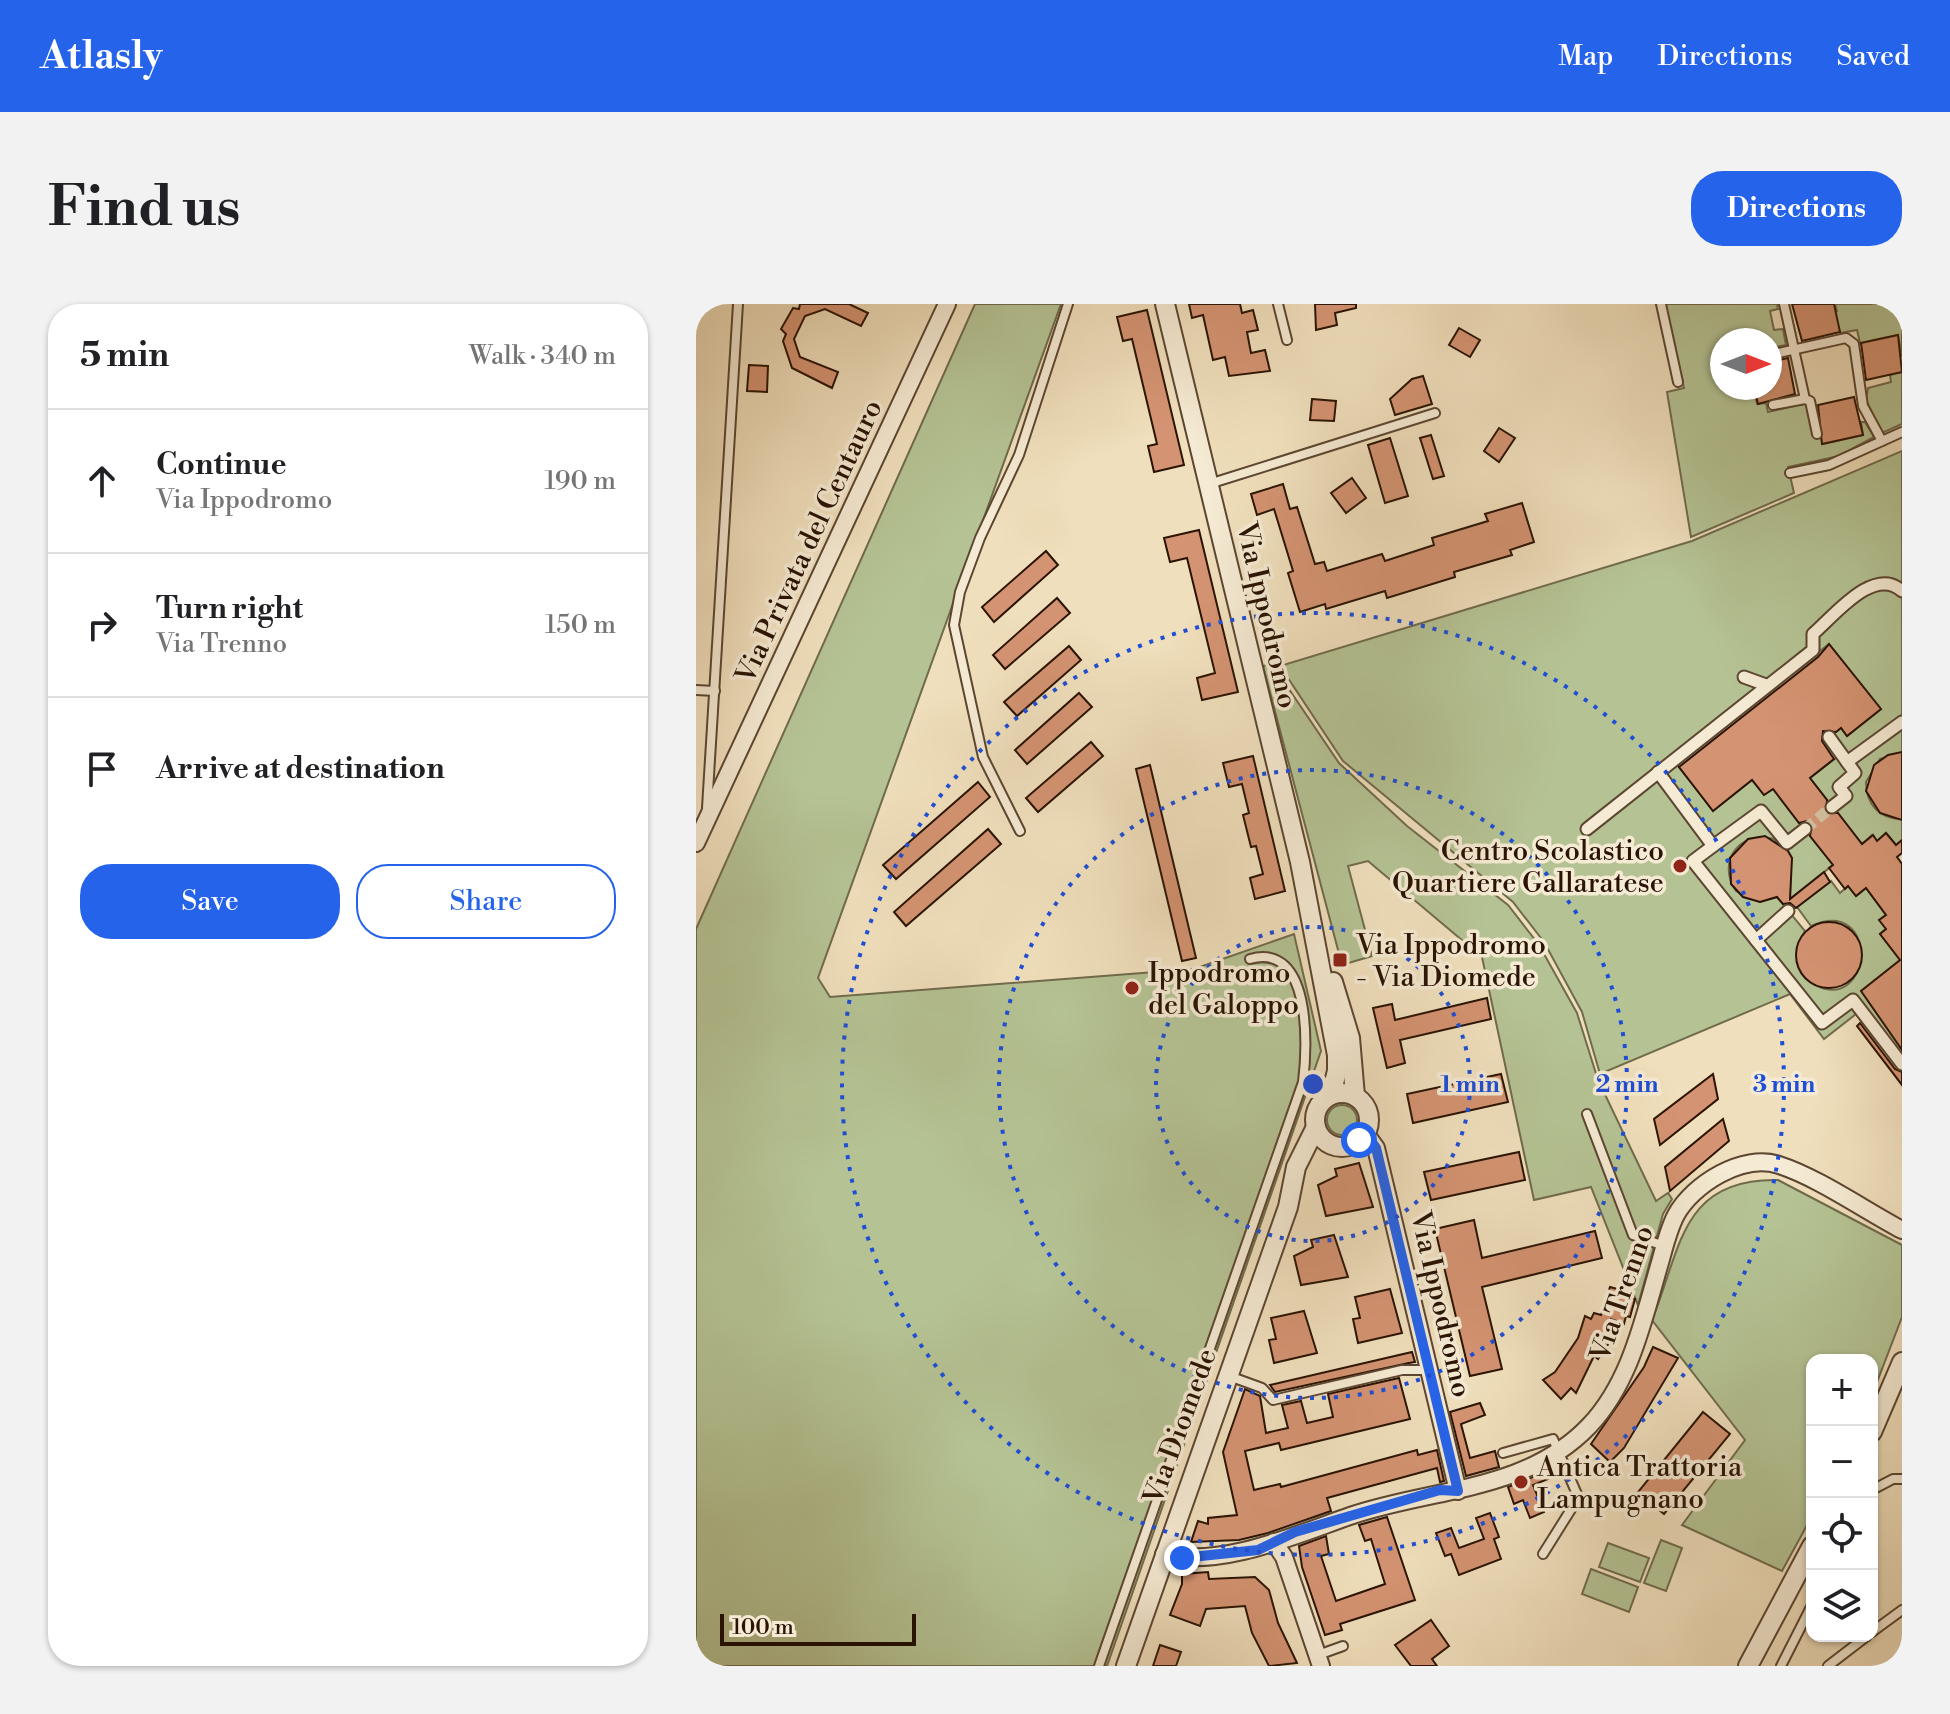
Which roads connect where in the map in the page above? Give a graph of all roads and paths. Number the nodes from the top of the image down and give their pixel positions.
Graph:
1 (738, 304) edge
2 (947, 304) edge
3 (1068, 304) edge
4 (1165, 304) edge
5 (1278, 304) edge
6 (1661, 304) edge
7 (1784, 304) edge
8 (1287, 340) dead end
9 (1794, 349) junction
10 (1782, 352) edge
11 (1678, 382) dead end
12 (1805, 399) junction
13 (1773, 405) dead end
14 (1435, 413) dead end
15 (1902, 432) edge
16 (1817, 434) dead end
17 (1882, 441) junction
18 (1790, 473) dead end
19 (1208, 484) junction
20 (1902, 591) edge
21 (1744, 677) dead end
22 (1766, 685) junction
23 (696, 690) edge
24 (715, 691) junction
25 (1902, 722) edge
26 (1829, 737) dead end
27 (1847, 762) junction
28 (1658, 772) junction
29 (1832, 807) tunnel mouth
30 (707, 821) junction
31 (1587, 829) dead end
32 (1805, 829) tunnel mouth
33 (1020, 831) dead end
34 (696, 843) edge
35 (1713, 846) junction
36 (1788, 911) dead end
37 (1317, 938) junction
38 (1756, 940) junction
39 (1250, 959) dead end
40 (1902, 1064) edge
41 (1331, 1095) junction
42 (1355, 1096) junction
43 (1587, 1114) dead end
44 (1316, 1127) junction
45 (1365, 1133) junction
46 (1330, 1144) junction
47 (1288, 1207) junction
48 (1902, 1230) edge
49 (1665, 1246) junction
50 (1902, 1362) edge
51 (1425, 1370) dead end
52 (1227, 1375) junction
53 (1902, 1389) edge
54 (1886, 1404) junction
55 (1875, 1426) edge
56 (1560, 1451) junction
57 (1503, 1453) dead end
58 (1902, 1479) edge
59 (1878, 1487) edge
60 (1458, 1491) junction
61 (1580, 1501) junction
62 (1606, 1504) dead end
63 (1274, 1542) junction
64 (1164, 1554) junction
65 (1543, 1554) dead end
66 (1806, 1557) edge
67 (1902, 1610) edge
68 (1806, 1617) edge
69 (1878, 1628) edge
70 (1860, 1642) edge
71 (1343, 1646) dead end
72 (1319, 1661) edge
73 (1832, 1665) edge
74 (1099, 1666) edge
75 (1126, 1666) edge
76 (1748, 1666) edge
77 (1781, 1666) edge

1 - 24 lane
2 - 30 street, Via Privata del Centauro
3 - 33 lane
4 - 19 street, Via Ippodromo
5 - 8 lane
6 - 11 lane
7 - 9 lane
9 - 10 lane
9 - 12 lane
9 - 17 lane
12 - 13 lane
12 - 16 lane
14 - 19 lane
15 - 17 lane
17 - 18 lane
19 - 37 street, Via Ippodromo
20 - 22 street
21 - 22 street
22 - 28 street
23 - 24 lane
24 - 30 lane
25 - 27 street
26 - 27 street
27 - 29 street
28 - 31 street
28 - 35 street
30 - 34 street, Via Privata del Centauro
32 - 35 street
35 - 38 street
36 - 38 street
37 - 41 street, Via Ippodromo
37 - 42 street, Via Ippodromo
38 - 40 street
39 - 74 lane
41 - 42 street
41 - 44 street
42 - 45 street
43 - 49 lane
44 - 46 street
44 - 47 street, Via Diomede
45 - 46 street
45 - 60 street, Via Ippodromo
46 - 47 street, Via Diomede
47 - 52 street, Via Diomede
48 - 49 street, Via Trenno
49 - 56 street, Via Trenno
50 - 54 street
51 - 52 lane
52 - 64 street, Via Diomede
53 - 54 lane
54 - 55 street
56 - 57 lane
56 - 60 street, Via Trenno
56 - 61 lane
58 - 59 lane
60 - 63 street, Via Trenno
61 - 62 lane
61 - 65 lane
63 - 64 street, Via Trenno
63 - 72 street
64 - 75 street, Via Diomede
66 - 76 street
67 - 69 lane
68 - 77 lane
70 - 73 lane
71 - 72 lane

